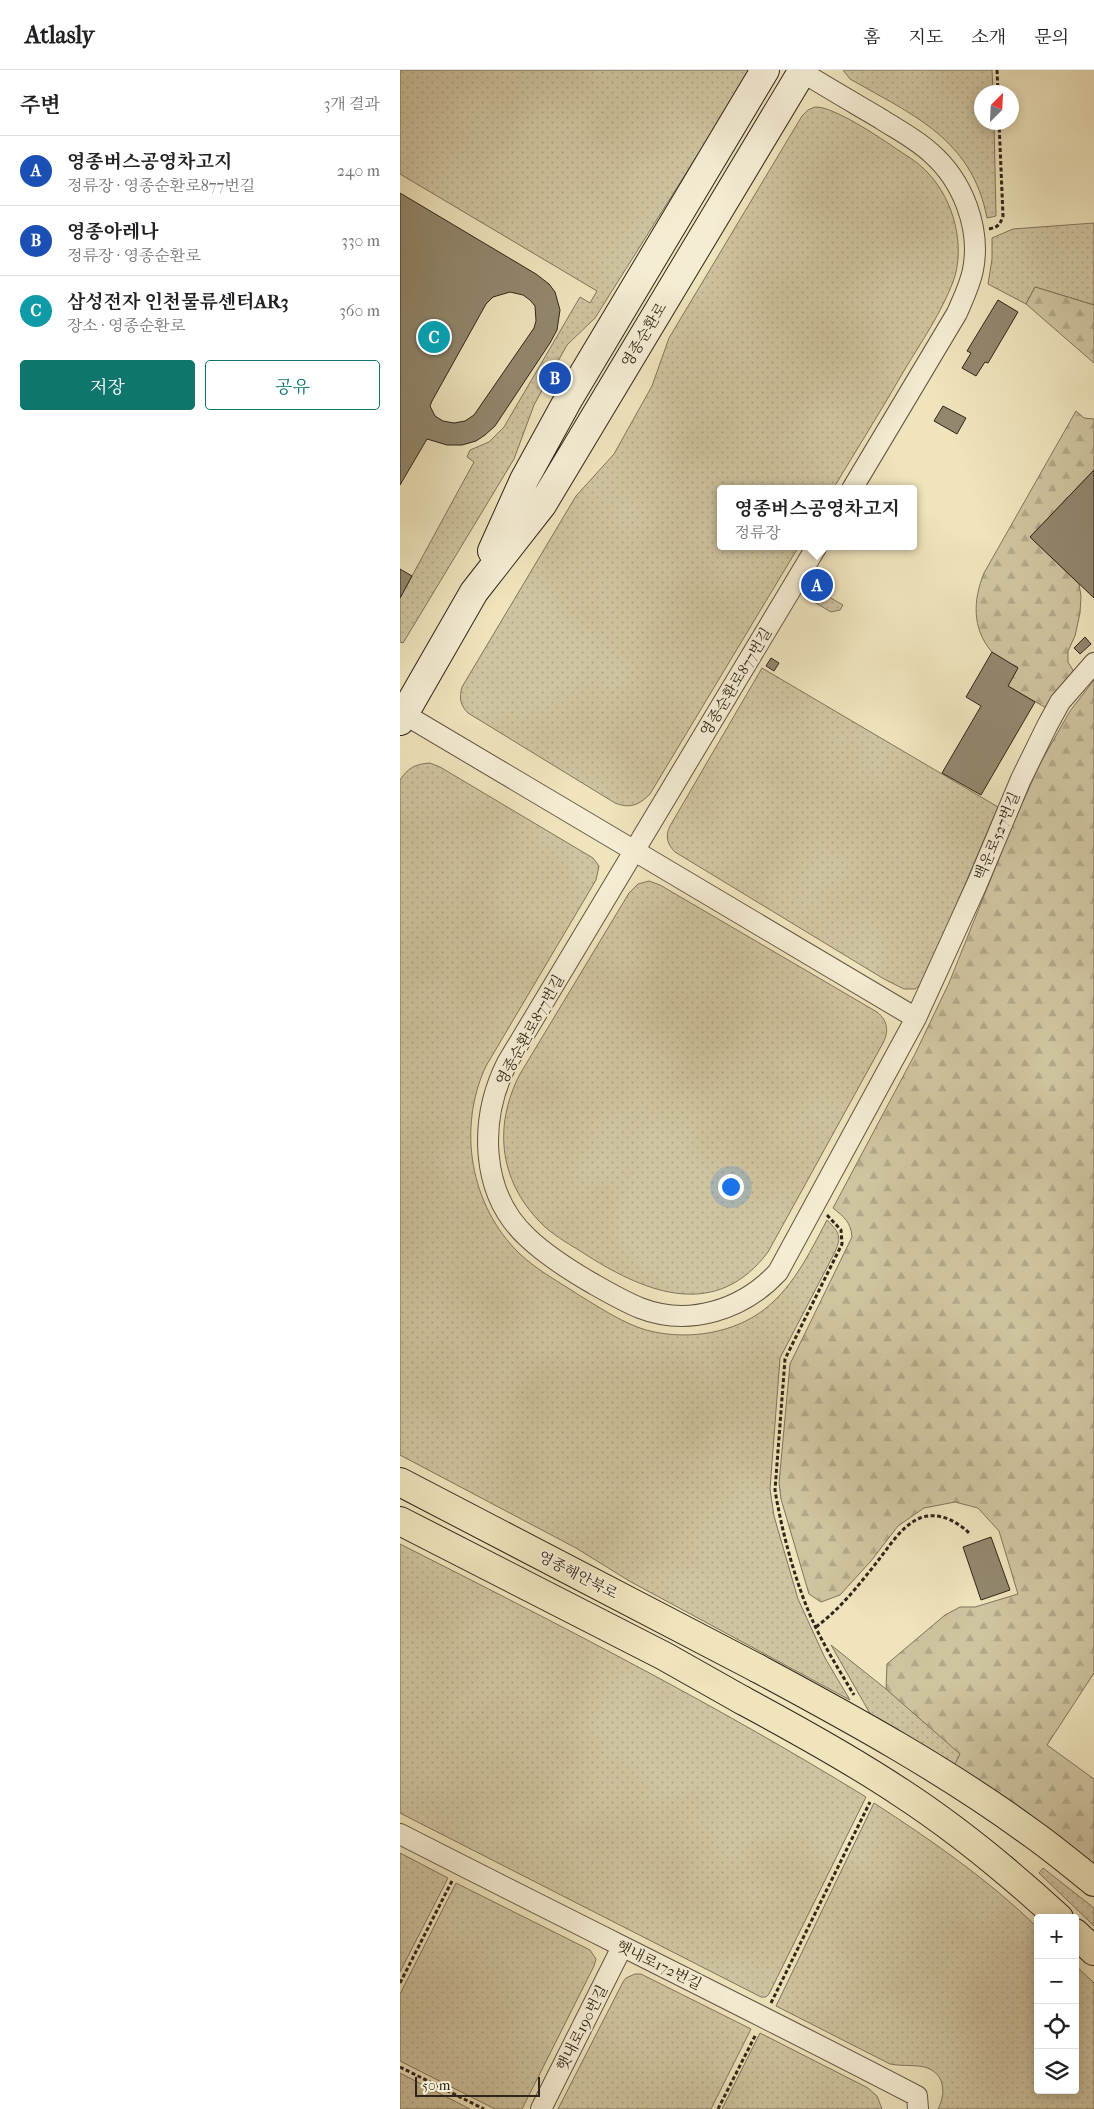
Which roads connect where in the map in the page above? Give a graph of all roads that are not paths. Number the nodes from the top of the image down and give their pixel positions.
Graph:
1 (765, 70) edge
2 (803, 71) edge
3 (854, 485) edge
4 (815, 550) edge
5 (474, 592) junction
6 (1094, 663) edge
7 (402, 717) edge
8 (635, 850) junction
9 (916, 1018) junction
10 (400, 1482) edge
11 (400, 1521) edge
12 (400, 1834) edge
13 (1094, 1882) edge
14 (1055, 1914) edge
15 (622, 1947) junction
16 (918, 2103) edge
17 (541, 2109) edge

1 - 5 main road, 영종순환로
2 - 3 street
2 - 5 main road, 영종순환로
4 - 8 street, 영종순환로877번길
5 - 7 main road, 영종순환로
6 - 9 street, 백운로527번길
7 - 8 street
8 - 9 street
8 - 9 street, 영종순환로877번길
10 - 13 highway, 영종해안북로
11 - 14 highway
12 - 15 street, 햇내로172번길
15 - 16 street, 햇내로172번길
15 - 17 street, 햇내로190번길

